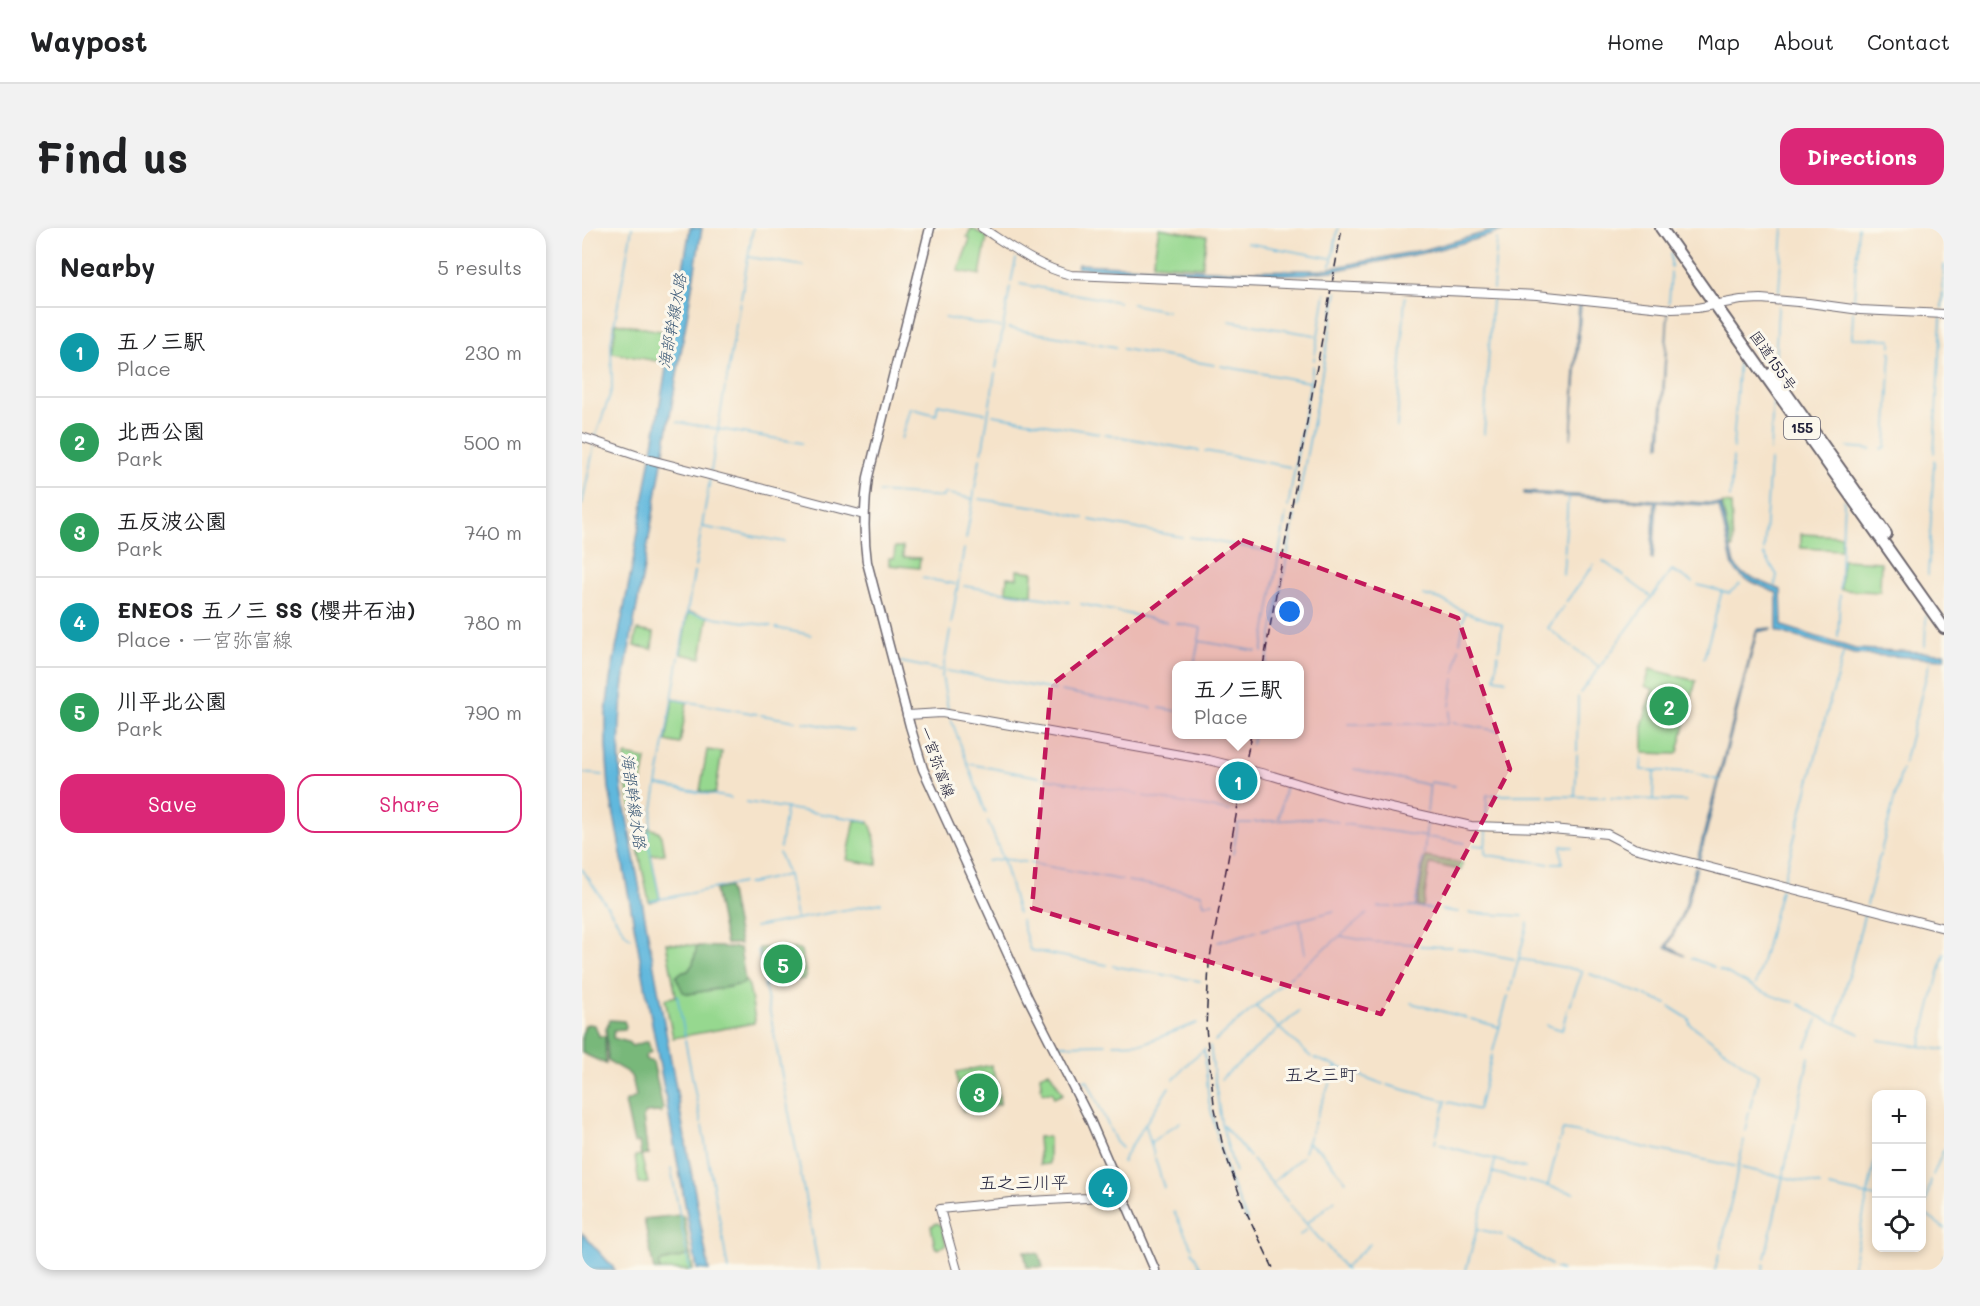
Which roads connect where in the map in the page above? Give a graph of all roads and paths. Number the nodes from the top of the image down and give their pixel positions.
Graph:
1 (930, 228) edge
2 (982, 228) edge
3 (1661, 228) edge
4 (1669, 228) edge
5 (1718, 303) junction
6 (1944, 314) edge
7 (582, 437) edge
8 (864, 515) junction
9 (1944, 616) edge
10 (1944, 628) edge
11 (907, 715) junction
12 (1944, 928) edge
13 (1121, 1193) junction
14 (957, 1270) edge
15 (1155, 1270) edge

1 - 8 main road, 一宮弥富線
2 - 5 street, bridge
3 - 5 highway, 国道155号 / 155
4 - 5 highway, 国道155号 / 155
5 - 6 street
5 - 9 highway, 国道155号 / 155
5 - 10 highway, 国道155号 / 155
7 - 8 street
8 - 11 main road, 一宮弥富線
11 - 12 street
11 - 13 main road, 一宮弥富線
13 - 14 street
13 - 15 main road, 一宮弥富線

